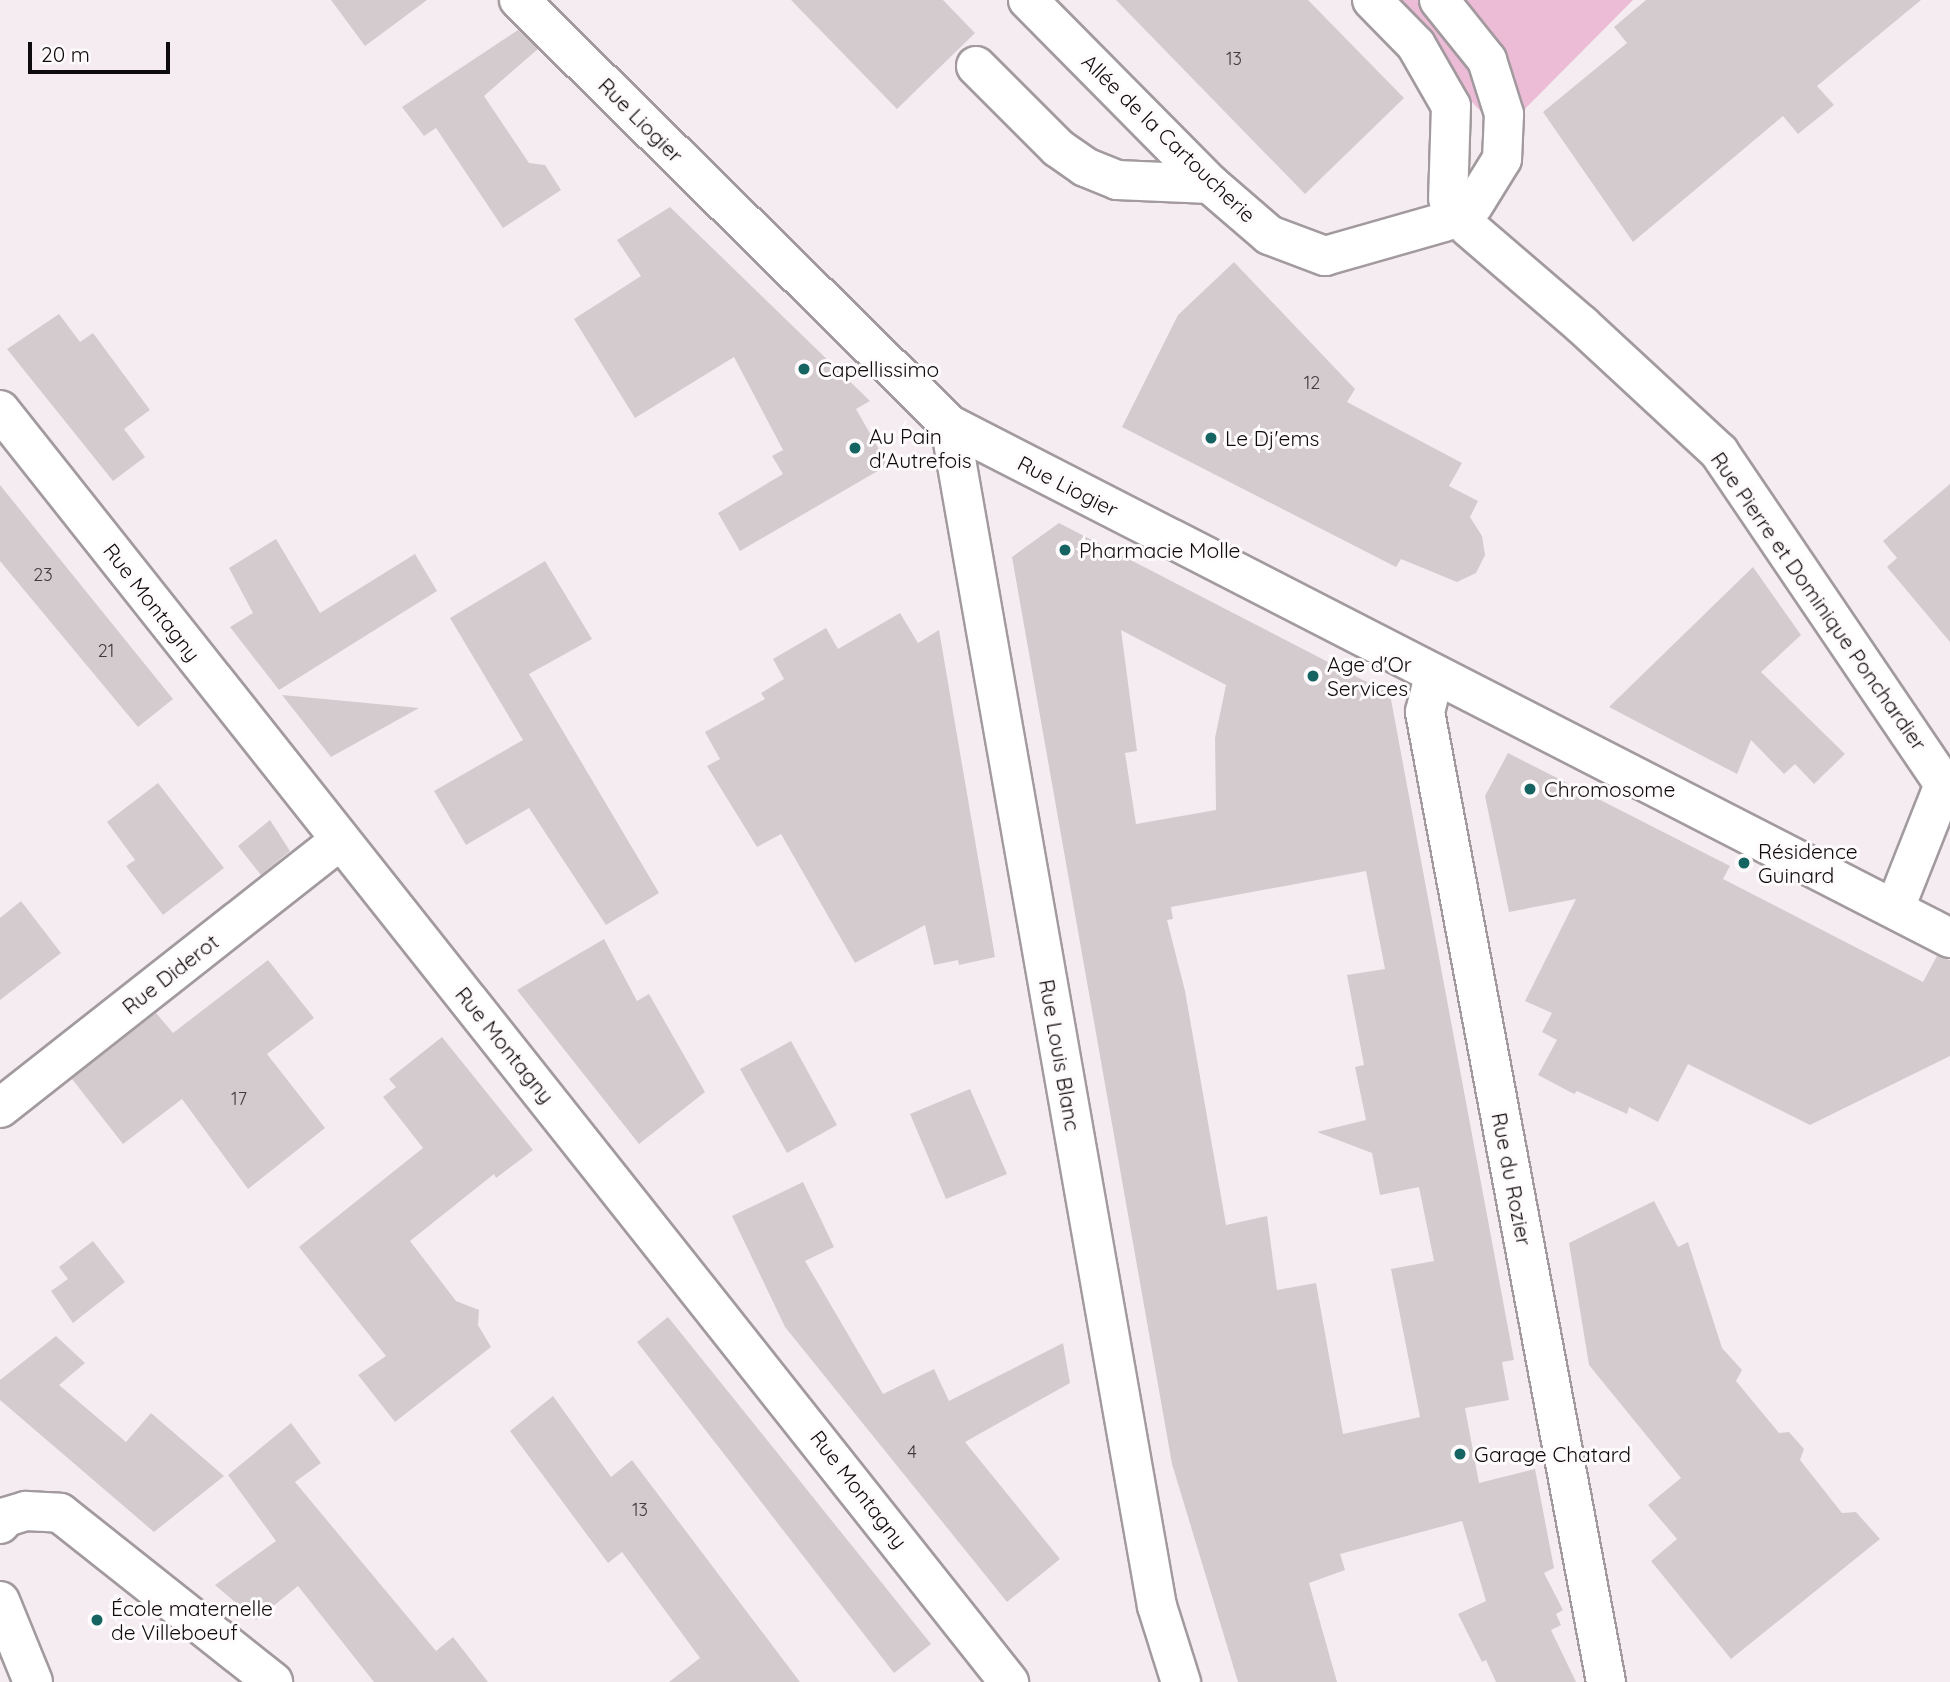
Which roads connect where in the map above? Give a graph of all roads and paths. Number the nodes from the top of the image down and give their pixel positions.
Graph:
1 (519, 0) edge
2 (1028, 0) edge
3 (1372, 0) edge
4 (1439, 0) edge
5 (976, 66) dead end
6 (1210, 184) junction
7 (1458, 213) junction
8 (0, 410) edge
9 (950, 425) junction
10 (1434, 676) junction
11 (1947, 788) edge
12 (340, 840) junction
13 (1895, 908) junction
14 (1950, 938) edge
15 (0, 1108) edge
16 (0, 1524) edge
17 (0, 1601) edge
18 (33, 1682) edge
19 (273, 1682) edge
20 (1009, 1682) edge
21 (1181, 1682) edge
22 (1606, 1682) edge

1 - 9 street, Rue Liogier
2 - 6 street, Allée de la Cartoucherie
3 - 7 street
4 - 7 street
5 - 6 street
6 - 7 street, Allée de la Cartoucherie
7 - 11 street, Rue Pierre et Dominique Ponchardier
8 - 12 street, Rue Montagny
9 - 10 street, Rue Liogier
9 - 21 street, Rue Louis Blanc
10 - 13 street, Rue Liogier
10 - 22 street, Rue du Rozier
11 - 13 street, Rue Pierre et Dominique Ponchardier
12 - 15 street, Rue Diderot
12 - 20 street, Rue Montagny
13 - 14 street, Rue Liogier
16 - 19 street
17 - 18 street

